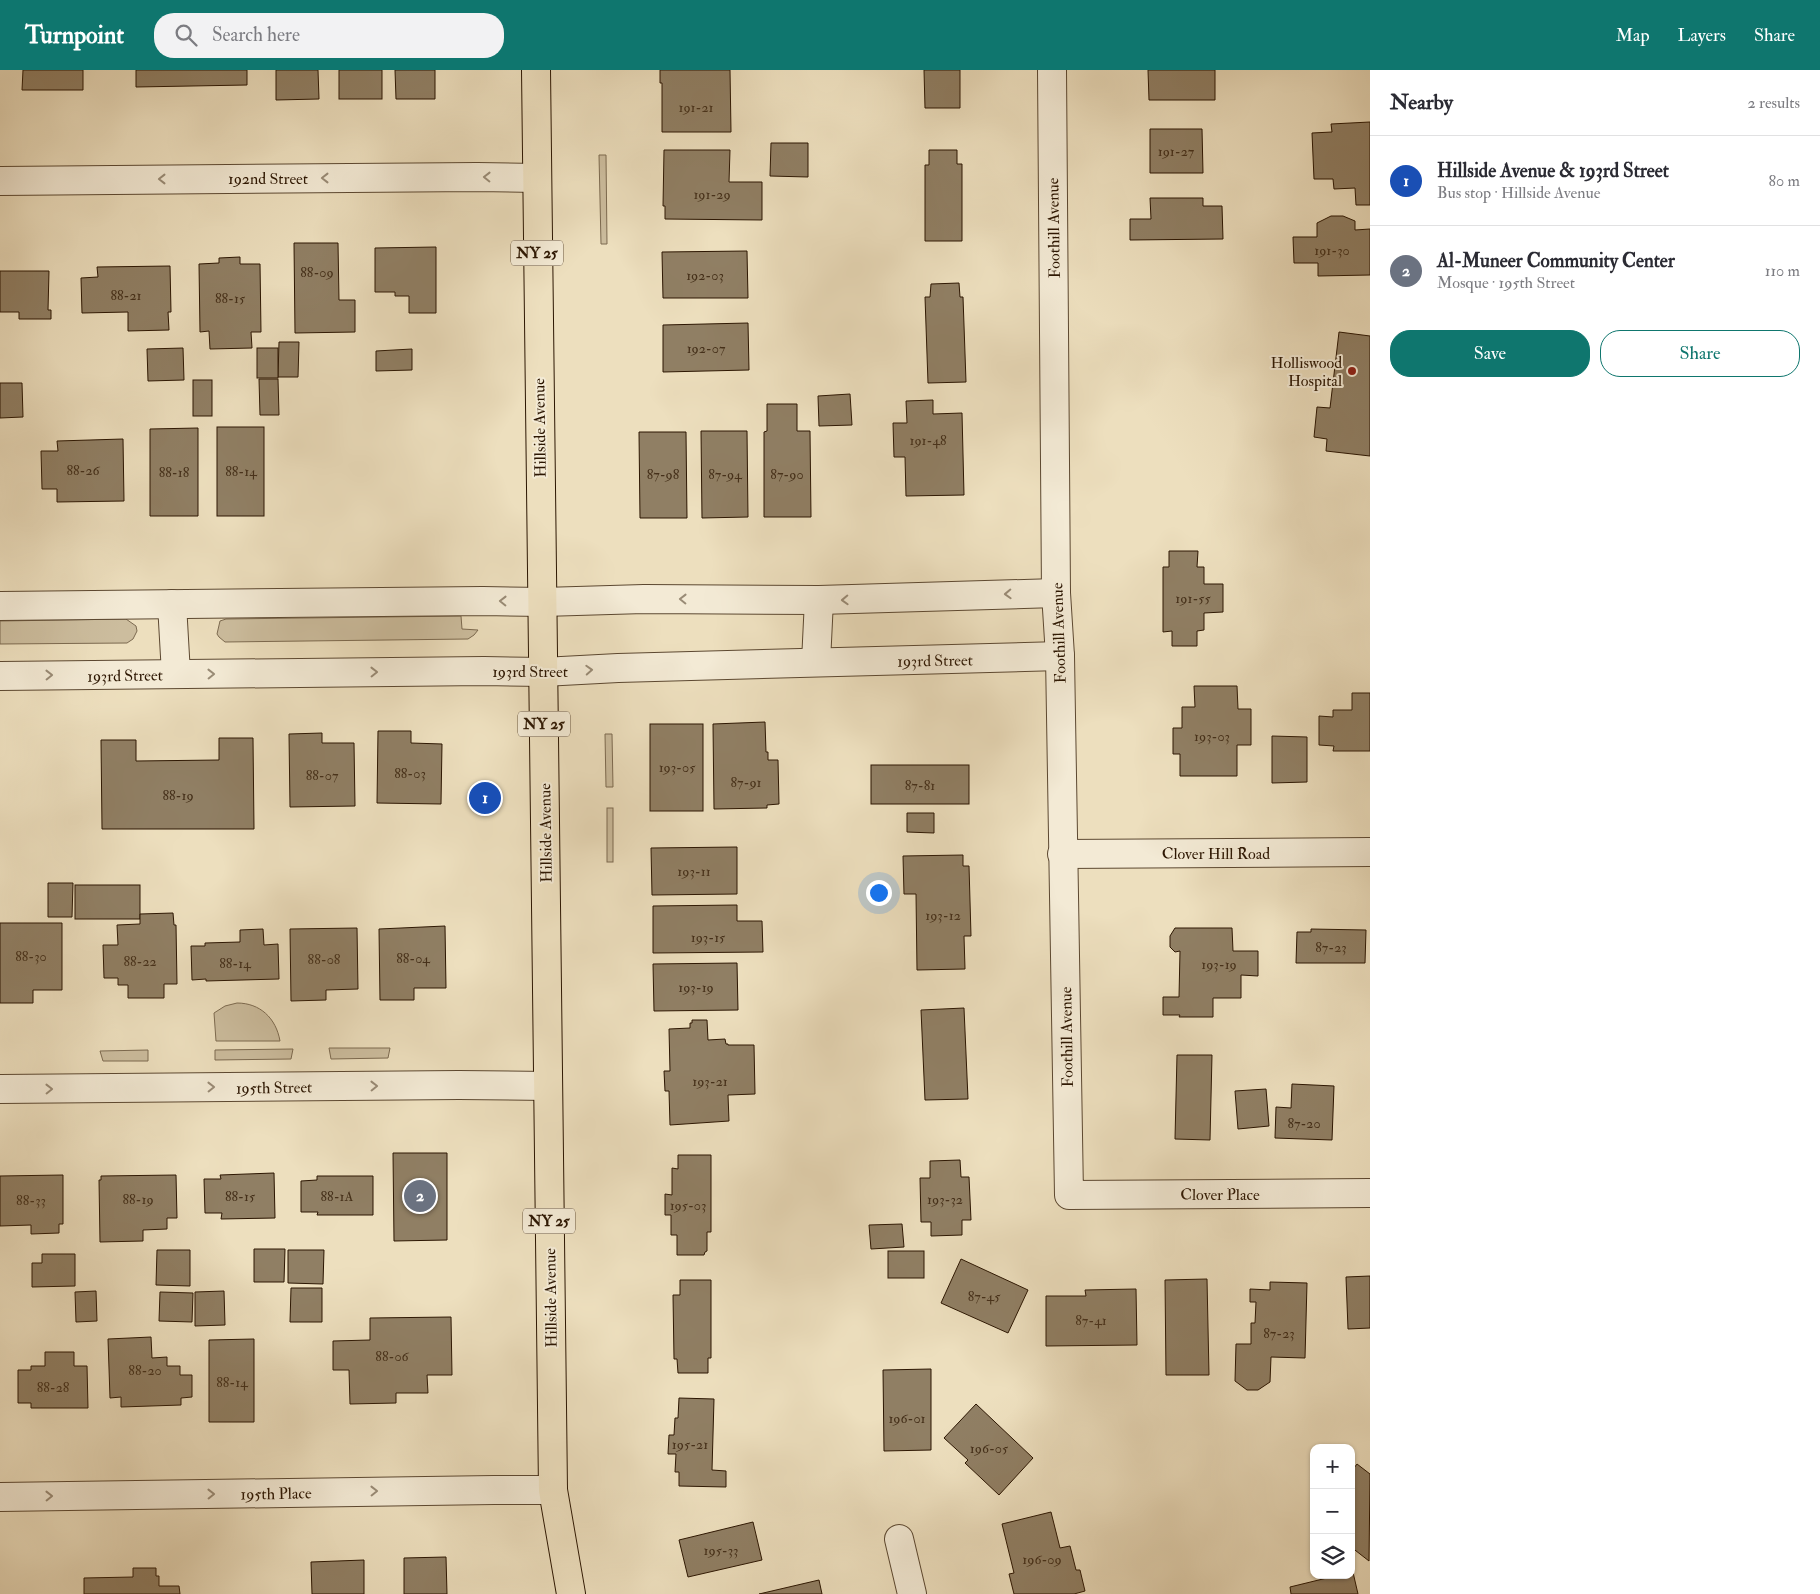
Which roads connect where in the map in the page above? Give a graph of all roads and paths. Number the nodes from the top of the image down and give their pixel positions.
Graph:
1 (536, 70) edge
2 (1052, 70) edge
3 (536, 178) junction
4 (0, 181) edge
5 (1056, 593) junction
6 (819, 600) junction
7 (543, 602) junction
8 (172, 604) junction
9 (0, 606) edge
10 (1060, 656) junction
11 (816, 662) junction
12 (543, 672) junction
13 (176, 674) junction
14 (0, 676) edge
15 (1370, 852) edge
16 (1062, 854) junction
17 (547, 1086) junction
18 (0, 1089) edge
19 (1370, 1194) edge
20 (1069, 1195) joint
21 (553, 1490) junction
22 (0, 1497) edge
23 (899, 1540) dead end
24 (571, 1594) edge
25 (912, 1594) edge

1 - 3 main road, Hillside Avenue / NY 25
2 - 5 street, Foothill Avenue
3 -> 4 street, 192nd Street
3 - 7 main road, Hillside Avenue / NY 25
5 -> 6 street
5 - 10 street, Foothill Avenue
6 -> 7 street
6 - 11 street
7 -> 8 street
7 - 12 main road, Hillside Avenue / NY 25
8 - 9 street
8 - 13 street
10 - 11 street, 193rd Street
10 - 16 street, Foothill Avenue
12 -> 11 street, 193rd Street
13 -> 12 street, 193rd Street
12 - 17 main road, Hillside Avenue / NY 25
14 -> 13 street, 193rd Street
15 - 16 street, Clover Hill Road
16 - 20 street, Foothill Avenue
18 -> 17 street, 195th Street
17 - 21 main road, Hillside Avenue / NY 25
19 - 20 street, Clover Place
22 -> 21 street, 195th Place
21 - 24 main road, Hillside Avenue / NY 25
23 - 25 street

